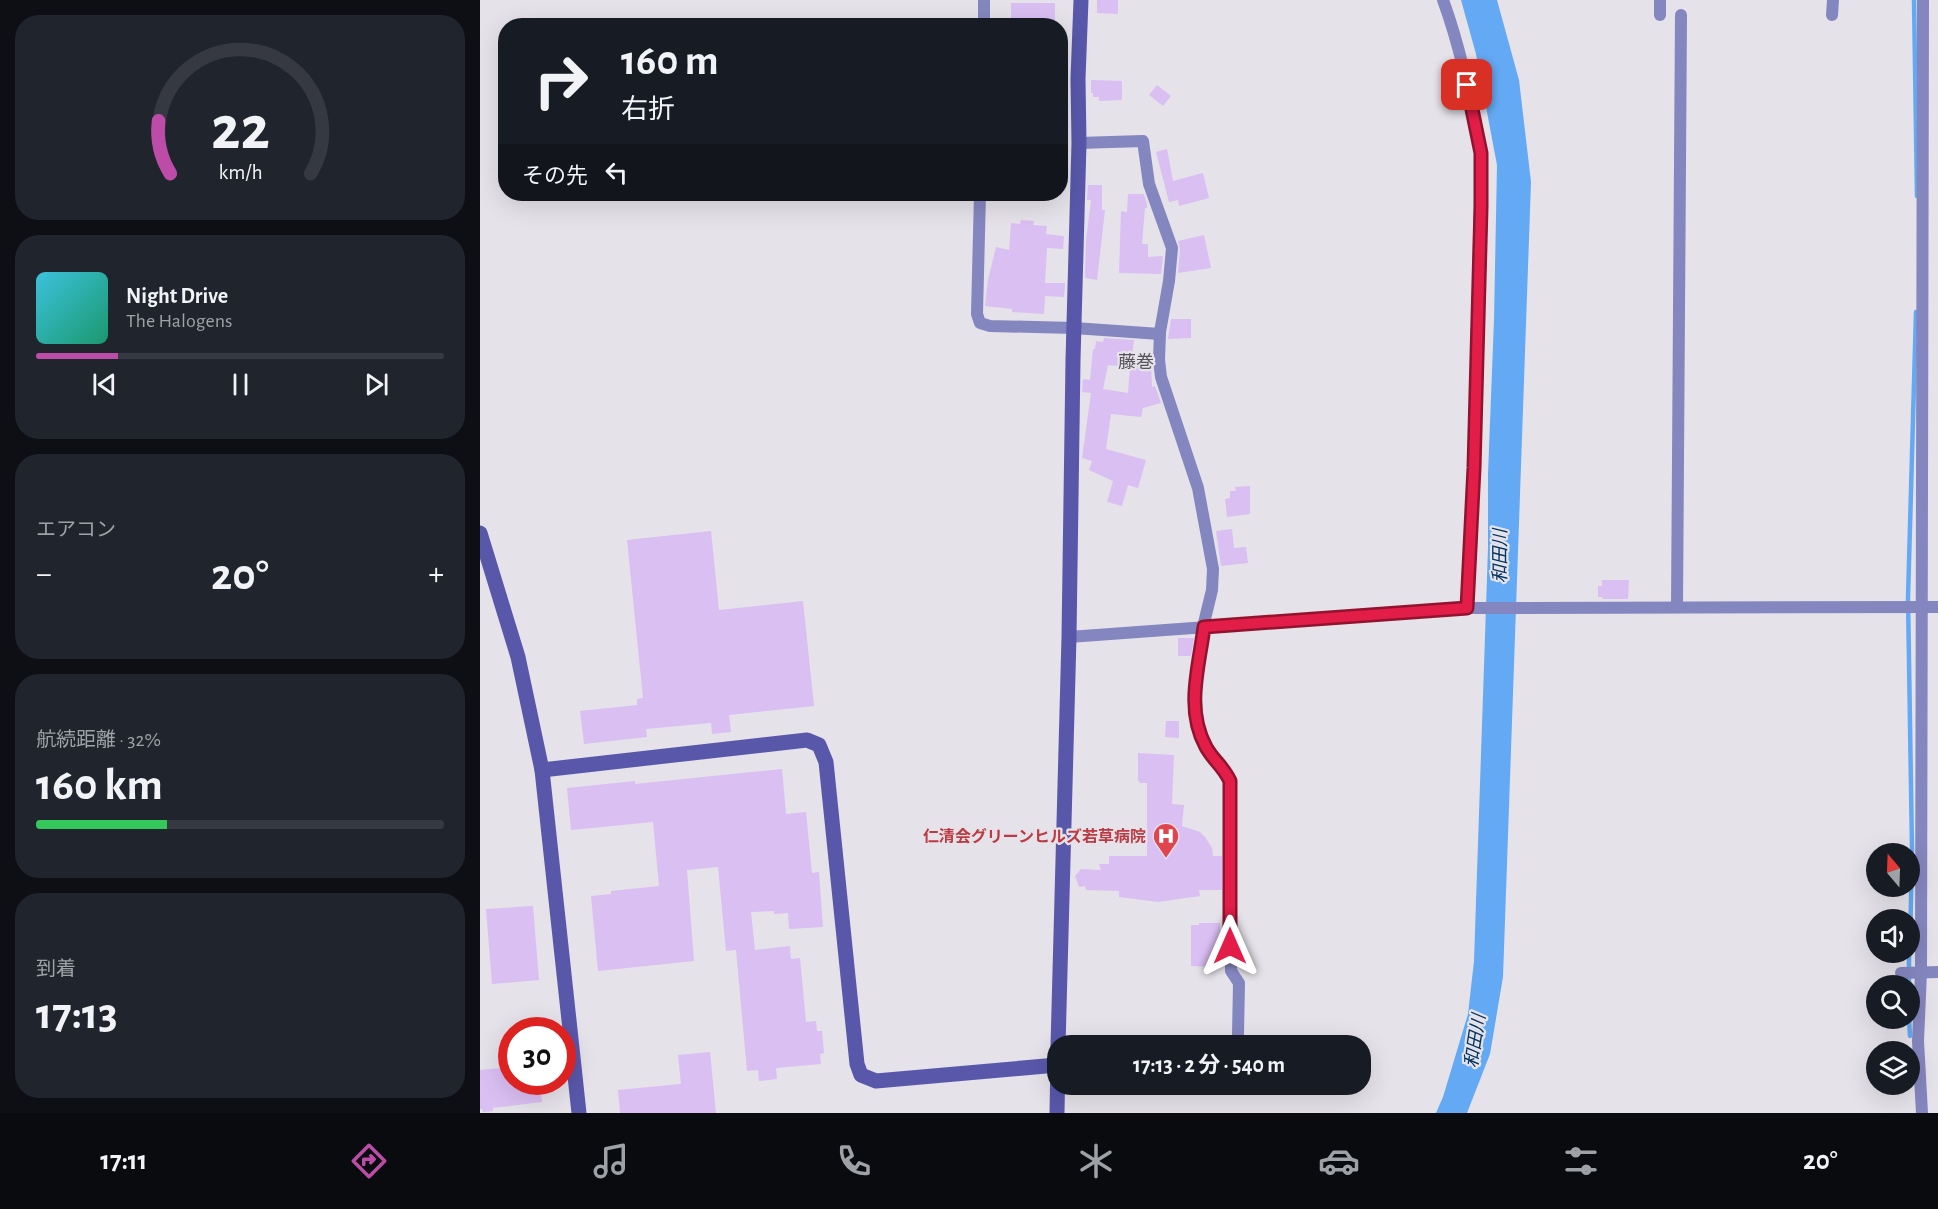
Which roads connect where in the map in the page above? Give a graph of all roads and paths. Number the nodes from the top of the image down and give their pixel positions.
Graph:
1 (984, 0) edge
2 (1081, 0) edge
3 (1443, 0) edge
4 (1660, 0) edge
5 (1833, 0) edge
6 (1923, 0) edge
7 (1660, 15) dead end
8 (1681, 15) dead end
9 (1832, 15) dead end
10 (984, 18) edge
11 (1079, 143) junction
12 (980, 201) edge
13 (1074, 328) junction
14 (1160, 334) junction
15 (480, 533) edge
16 (1677, 607) junction
17 (1921, 607) junction
18 (1938, 607) edge
19 (1469, 608) junction
20 (1203, 627) junction
21 (1069, 637) junction
22 (542, 770) junction
23 (1921, 972) junction
24 (1938, 972) edge
25 (1900, 973) dead end
26 (1238, 1034) dead end
27 (1058, 1035) edge
28 (1047, 1066) edge
29 (1057, 1095) edge
30 (579, 1113) edge
31 (1057, 1113) edge
32 (1922, 1113) edge

1 - 10 street
2 - 11 street
3 - 19 street
4 - 7 street
5 - 9 street
6 - 17 street
8 - 16 street
11 - 13 street
11 - 14 street
12 - 13 street
13 - 14 street
13 - 21 street
14 - 20 street
15 - 22 street
16 - 17 street
16 - 19 street
17 - 18 street
17 - 23 street
19 - 20 street
20 - 21 street
20 - 26 street
21 - 27 street
22 - 28 street
22 - 30 street
23 - 24 street
23 - 25 street
23 - 32 street
29 - 31 street

